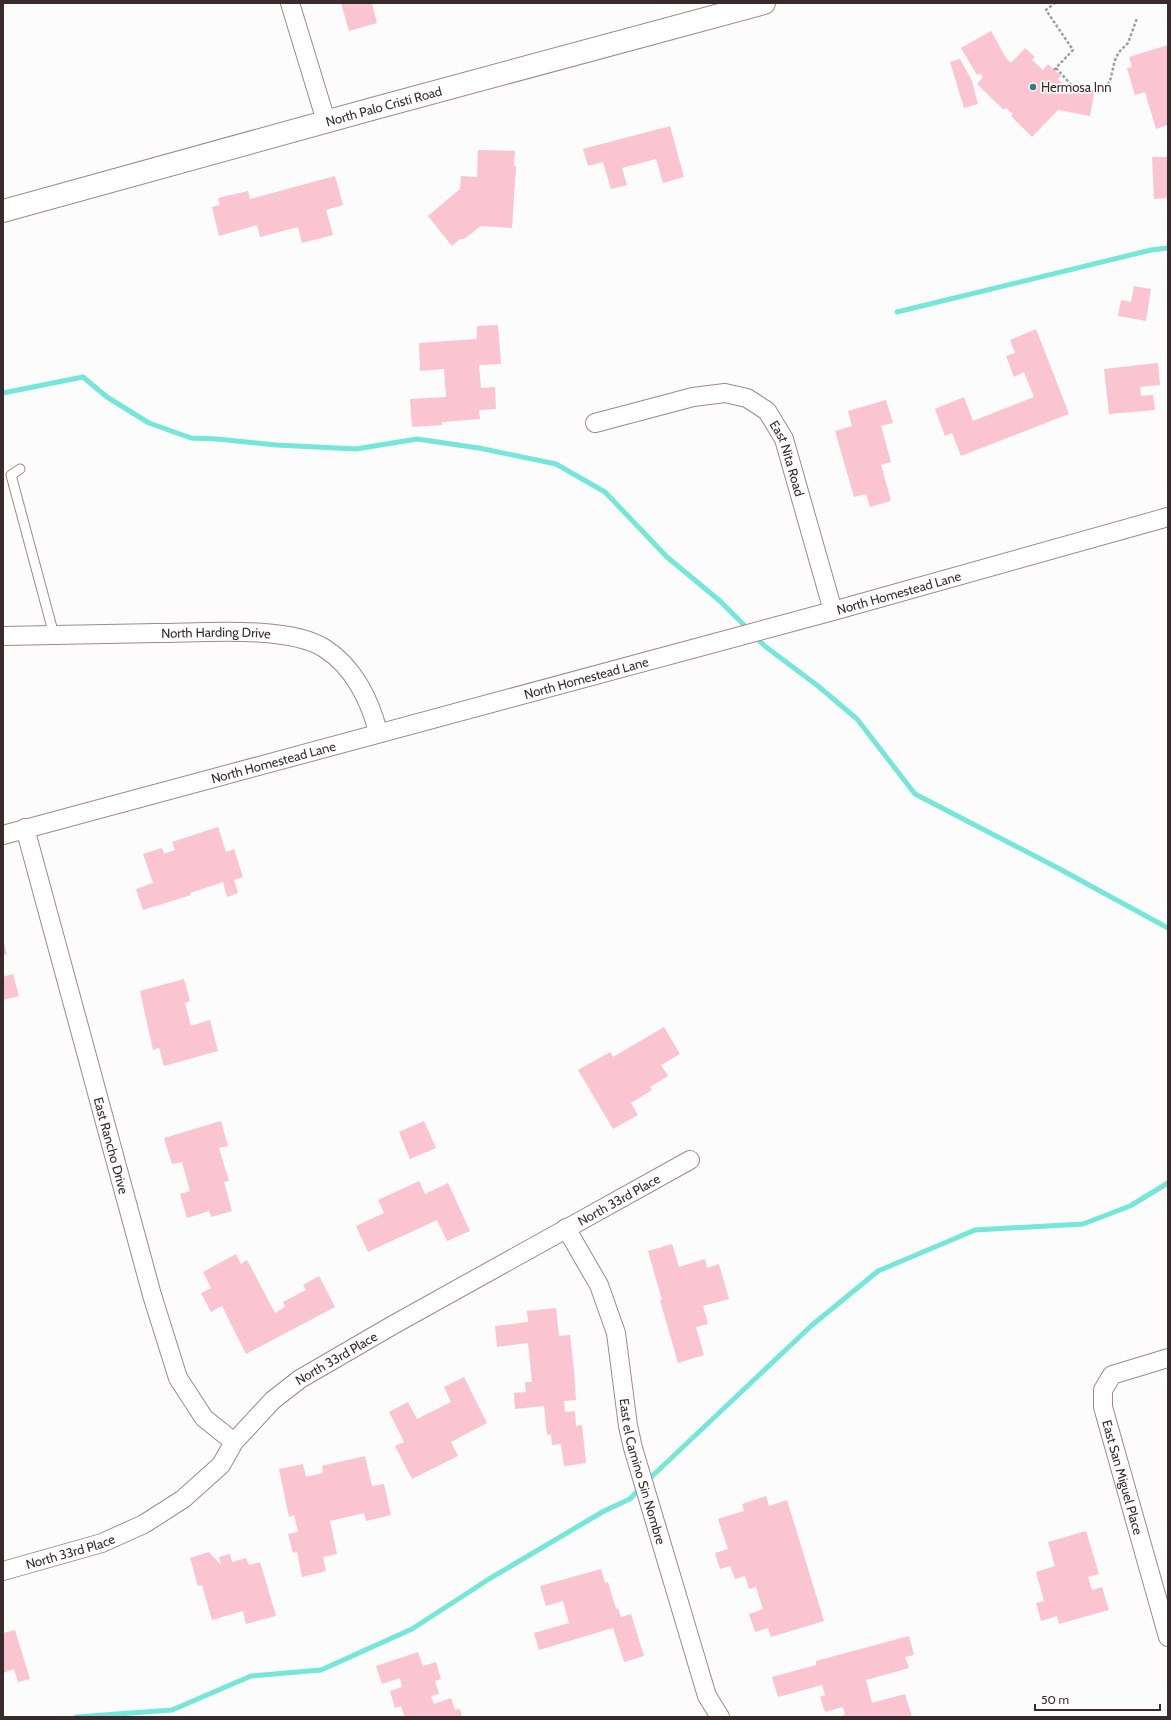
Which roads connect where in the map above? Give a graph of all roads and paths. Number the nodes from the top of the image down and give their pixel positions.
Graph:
1 (290, 3) edge
2 (764, 3) edge
3 (1055, 3) edge
4 (1137, 18) dead end
5 (326, 121) junction
6 (3, 211) edge
7 (595, 423) dead end
8 (20, 469) dead end
9 (1168, 517) edge
10 (833, 611) junction
11 (54, 635) junction
12 (3, 636) edge
13 (378, 732) junction
14 (25, 828) junction
15 (3, 835) edge
16 (690, 1160) dead end
17 (566, 1228) junction
18 (1168, 1358) edge
19 (234, 1442) junction
20 (3, 1571) edge
21 (1168, 1637) edge
22 (720, 1717) edge

1 - 5 street
2 - 5 street, North Palo Cristi Road
3 - 4 path
5 - 6 street, North Palo Cristi Road
7 - 10 street, East Nita Road
8 - 11 lane
9 - 10 street, North Homestead Lane
10 - 13 street, North Homestead Lane
11 - 12 street, North Harding Drive
11 - 13 street, North Harding Drive
13 - 14 street, North Homestead Lane
14 - 15 street, North Homestead Lane
14 - 19 street, East Rancho Drive
16 - 17 street, North 33rd Place
17 - 19 street, North 33rd Place
17 - 22 street, East el Camino Sin Nombre
18 - 21 street, East San Miguel Place
19 - 20 street, North 33rd Place

